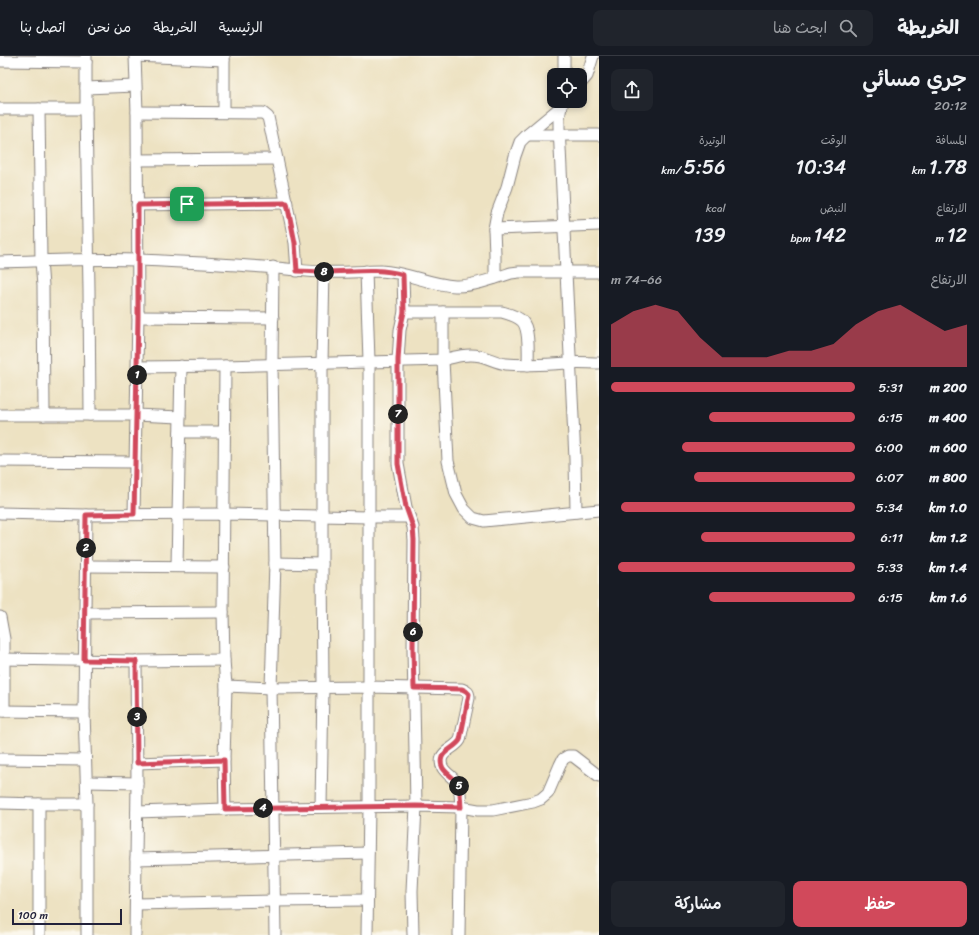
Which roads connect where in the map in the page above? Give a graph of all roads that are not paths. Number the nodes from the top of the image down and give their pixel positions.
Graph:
1 (135, 56) edge
2 (564, 56) edge
3 (593, 56) edge
4 (224, 58) edge
5 (86, 59) edge
6 (0, 61) edge
7 (564, 68) edge
8 (599, 68) edge
9 (587, 70) edge
10 (587, 77) edge
11 (135, 86) junction
12 (86, 88) junction
13 (557, 108) edge
14 (562, 108) edge
15 (0, 109) edge
16 (39, 109) junction
17 (86, 109) junction
18 (137, 112) junction
19 (224, 112) junction
20 (599, 134) edge
21 (527, 135) junction
22 (560, 135) junction
23 (277, 159) junction
24 (137, 160) junction
25 (287, 203) junction
26 (138, 205) junction
27 (599, 225) edge
28 (564, 227) junction
29 (494, 229) junction
30 (88, 260) junction
31 (138, 260) junction
32 (41, 261) junction
33 (0, 262) edge
34 (274, 267) junction
35 (297, 271) junction
36 (366, 271) junction
37 (566, 271) junction
38 (324, 272) junction
39 (599, 272) edge
40 (403, 275) junction
41 (495, 278) junction
42 (404, 312) junction
43 (442, 312) junction
44 (138, 317) junction
45 (273, 318) junction
46 (398, 360) junction
47 (443, 360) junction
48 (369, 361) junction
49 (571, 362) junction
50 (322, 363) junction
51 (599, 363) edge
52 (272, 364) junction
53 (528, 365) junction
54 (181, 366) junction
55 (225, 366) junction
56 (138, 367) junction
57 (0, 415) edge
58 (44, 415) junction
59 (90, 415) junction
60 (135, 415) junction
61 (180, 417) junction
62 (180, 432) junction
63 (225, 432) junction
64 (0, 461) edge
65 (135, 462) junction
66 (599, 510) edge
67 (576, 512) junction
68 (0, 513) edge
69 (134, 514) junction
70 (179, 514) junction
71 (224, 514) junction
72 (86, 515) junction
73 (274, 515) junction
74 (322, 516) junction
75 (410, 516) junction
76 (368, 518) junction
77 (275, 563) junction
78 (322, 564) junction
79 (86, 566) junction
80 (177, 566) junction
81 (224, 567) junction
82 (223, 612) junction
83 (85, 613) junction
84 (0, 617) edge
85 (2, 659) edge
86 (84, 660) junction
87 (224, 660) junction
88 (136, 661) junction
89 (226, 686) junction
90 (323, 687) junction
91 (369, 687) junction
92 (271, 688) junction
93 (414, 688) junction
94 (2, 711) edge
95 (84, 712) junction
96 (0, 759) edge
97 (86, 760) junction
98 (224, 760) junction
99 (137, 763) junction
100 (599, 776) edge
101 (86, 782) junction
102 (137, 783) junction
103 (0, 803) edge
104 (39, 804) junction
105 (87, 804) junction
106 (416, 806) junction
107 (321, 807) junction
108 (369, 807) junction
109 (461, 807) junction
110 (272, 808) junction
111 (225, 809) junction
112 (137, 812) junction
113 (368, 853) junction
114 (273, 855) junction
115 (136, 858) junction
116 (367, 900) junction
117 (274, 901) junction
118 (136, 904) junction
119 (39, 935) edge
120 (87, 935) edge
121 (135, 935) edge
122 (275, 935) edge
123 (367, 935) edge
124 (413, 935) edge
125 (459, 935) edge

1 - 4 street
1 - 11 street
2 - 7 street
3 - 9 street
4 - 19 street
5 - 6 street
5 - 12 street
8 - 10 street
11 - 12 street
11 - 18 street
12 - 17 street
13 - 21 street
14 - 22 street
15 - 16 street
16 - 17 street
16 - 32 street
17 - 30 street
18 - 19 street
18 - 24 street
19 - 23 street
20 - 22 street
21 - 22 street
21 - 29 street
22 - 28 street
23 - 24 street
23 - 25 street
24 - 26 street
25 - 26 street
25 - 35 street
26 - 31 street
27 - 28 street
28 - 29 street
28 - 37 street
29 - 41 street
30 - 31 street
30 - 32 street
30 - 59 street
31 - 34 street
31 - 44 street
32 - 33 street
32 - 58 street
34 - 35 street
34 - 45 street
35 - 38 street
36 - 38 street
36 - 40 street
36 - 48 street
37 - 39 street
37 - 41 street
37 - 49 street
38 - 50 street
40 - 41 street
40 - 42 street
42 - 43 street
42 - 46 street
43 - 47 street
43 - 53 street
44 - 45 street
44 - 56 street
45 - 52 street
46 - 47 street
46 - 48 street
46 - 75 street
47 - 53 street
47 - 67 street
48 - 50 street
48 - 76 street
49 - 51 street
49 - 53 street
49 - 67 street
50 - 52 street
50 - 74 street
52 - 55 street
52 - 73 street
54 - 55 street
54 - 56 street
54 - 61 street
55 - 63 street
56 - 60 street
57 - 58 street
58 - 59 street
59 - 60 street
60 - 61 street
60 - 65 street
61 - 62 street
62 - 63 street
62 - 70 street
63 - 71 street
64 - 65 street
65 - 69 street
66 - 67 street
68 - 72 street
69 - 70 street
69 - 72 street
70 - 71 street
70 - 80 street
71 - 73 street
71 - 81 street
72 - 79 street
73 - 74 street
73 - 77 street
74 - 76 street
74 - 78 street
75 - 76 street
75 - 93 street
76 - 91 street
77 - 78 street
77 - 92 street
78 - 90 street
79 - 80 street
79 - 83 street
80 - 81 street
81 - 82 street
82 - 83 street
82 - 87 street
83 - 86 street
84 - 85 street
85 - 86 street
85 - 94 street
86 - 88 street
86 - 95 street
87 - 88 street
87 - 89 street
88 - 99 street
89 - 92 street
89 - 98 street
90 - 91 street
90 - 92 street
90 - 107 street
91 - 93 street
91 - 108 street
92 - 110 street
93 - 106 street
93 - 109 street
94 - 95 street
95 - 97 street
96 - 97 street
97 - 101 street
98 - 99 street
98 - 111 street
99 - 102 street
100 - 109 street
101 - 102 street
101 - 105 street
102 - 112 street
103 - 104 street
104 - 105 street
104 - 119 street
105 - 120 street
106 - 108 street
106 - 109 street
106 - 124 street
107 - 108 street
107 - 110 street
108 - 113 street
109 - 125 street
110 - 111 street
110 - 114 street
111 - 112 street
112 - 115 street
113 - 114 street
113 - 116 street
114 - 115 street
114 - 117 street
115 - 118 street
116 - 117 street
116 - 123 street
117 - 118 street
117 - 122 street
118 - 121 street

